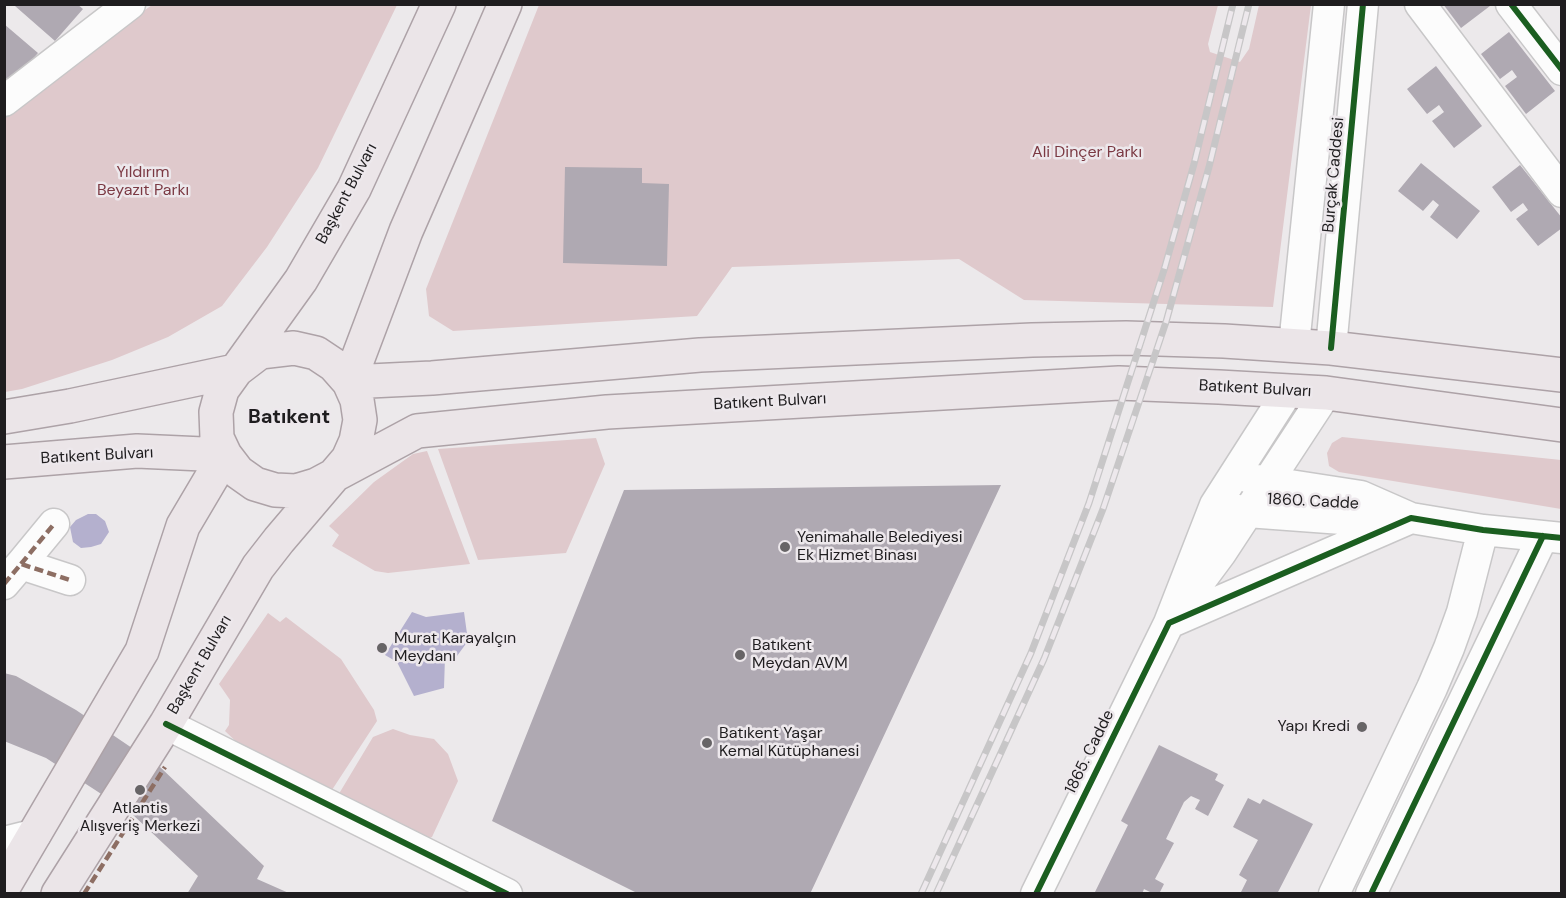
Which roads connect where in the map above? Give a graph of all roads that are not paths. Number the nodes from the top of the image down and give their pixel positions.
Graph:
1 (130, 4) edge
2 (439, 4) edge
3 (505, 4) edge
4 (1329, 4) edge
5 (1363, 4) edge
6 (1419, 4) edge
7 (1511, 4) edge
8 (1562, 70) edge
9 (4, 101) edge
10 (1562, 192) edge
11 (1294, 345) junction
12 (1331, 348) junction
13 (234, 371) junction
14 (1562, 375) edge
15 (349, 382) junction
16 (1288, 391) junction
17 (1326, 393) junction
18 (4, 417) edge
19 (1562, 425) edge
20 (225, 455) junction
21 (4, 462) edge
22 (334, 474) junction
23 (1234, 476) junction
24 (1267, 482) junction
25 (1215, 505) junction
26 (1247, 512) junction
27 (1411, 518) junction
28 (54, 524) dead end
29 (1483, 530) junction
30 (1552, 537) edge
31 (13, 574) edge
32 (70, 580) dead end
33 (1169, 622) junction
34 (166, 724) junction
35 (36, 834) junction
36 (4, 842) edge
37 (4, 886) edge
38 (58, 894) edge
39 (507, 894) edge
40 (1036, 894) edge
41 (1334, 894) edge
42 (1371, 894) edge

1 - 9 street
2 - 13 main road, Başkent Bulvarı
3 - 15 main road
4 - 11 street, Burçak Caddesi
5 - 12 street, Burçak Caddesi
6 - 10 street
7 - 8 street
11 - 12 main road
11 - 15 main road
11 - 16 main road
12 - 14 main road
12 - 17 main road
13 - 15 main road
13 - 18 main road
13 - 20 main road
15 - 22 main road
16 - 17 main road, Batıkent Bulvarı
16 - 22 main road, Batıkent Bulvarı
16 - 23 street, 1865. Cadde
17 - 19 main road, Batıkent Bulvarı
17 - 24 street, 1865. Cadde
20 - 21 main road, Batıkent Bulvarı
20 - 22 main road, Batıkent Bulvarı
20 - 35 main road
22 - 34 main road, Başkent Bulvarı
23 - 24 street, 1860. Cadde
23 - 25 street, 1865. Cadde
24 - 26 street, 1865. Cadde
24 - 27 street, 1860. Cadde
25 - 26 street, 1860. Cadde
25 - 33 street, 1865. Cadde
26 - 27 street, 1860. Cadde
26 - 33 street, 1865. Cadde
27 - 29 street, 1860. Cadde
27 - 33 street
28 - 31 street
29 - 30 street, 1860. Cadde
29 - 41 street
30 - 42 street
31 - 32 street
33 - 40 street, 1865. Cadde
34 - 38 main road, Başkent Bulvarı
34 - 39 street
35 - 36 street
35 - 37 main road

